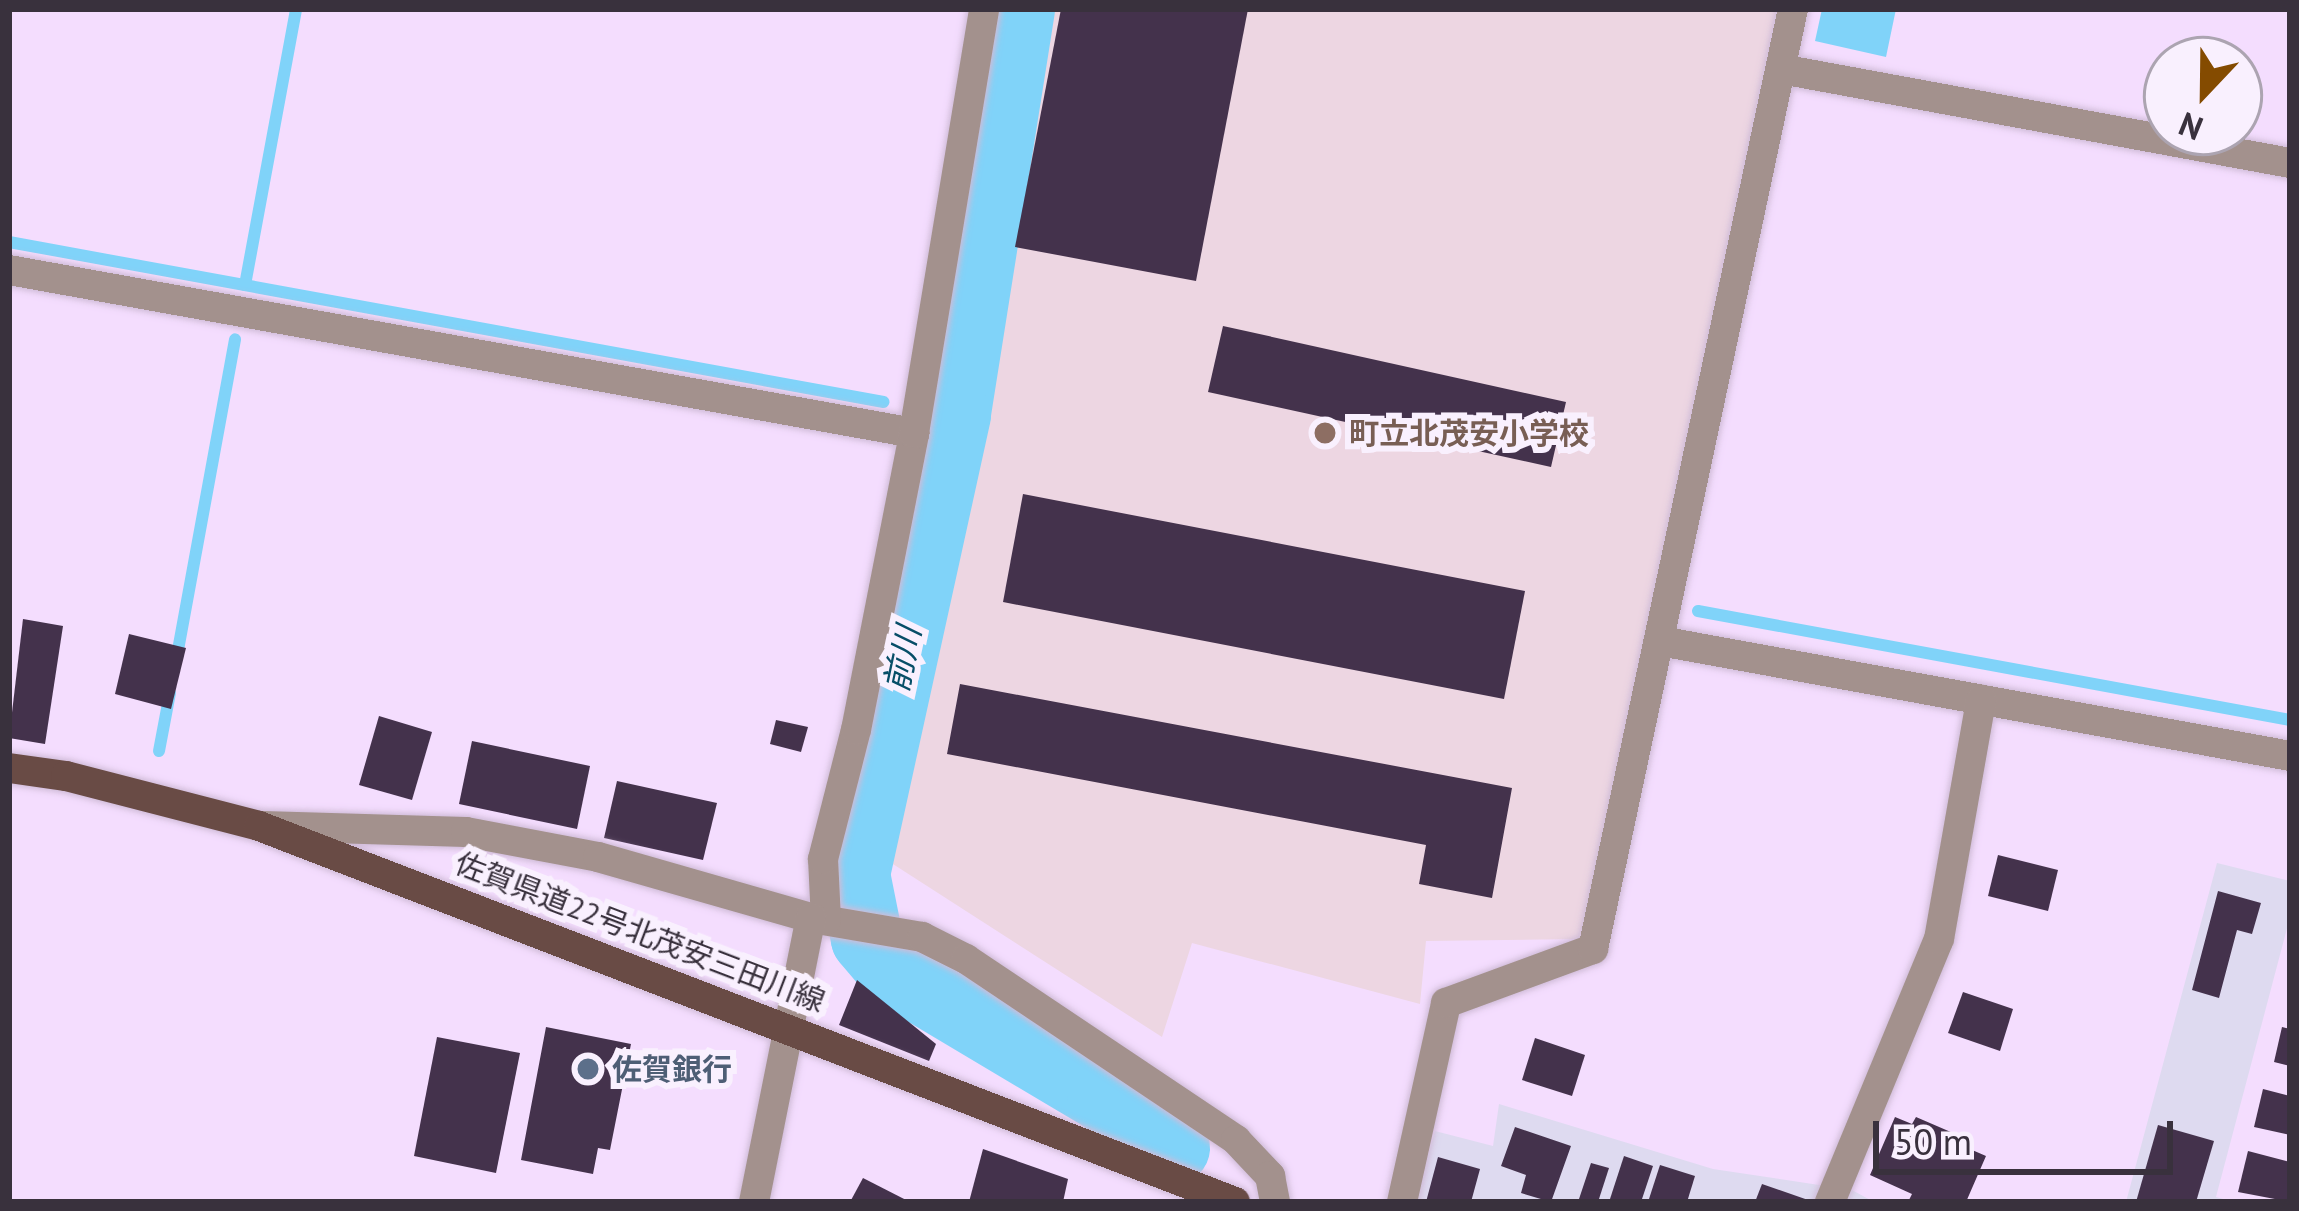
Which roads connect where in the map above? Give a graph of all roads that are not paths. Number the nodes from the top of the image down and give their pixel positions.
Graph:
1 (984, 9) edge
2 (1793, 9) edge
3 (1780, 69) junction
4 (2290, 164) edge
5 (9, 269) edge
6 (914, 433) junction
7 (1660, 641) junction
8 (1981, 700) junction
9 (2290, 756) edge
10 (9, 768) edge
11 (259, 826) junction
12 (826, 920) junction
13 (787, 1026) junction
14 (754, 1202) edge
15 (1234, 1202) edge
16 (1275, 1202) edge
17 (1402, 1202) edge
18 (1830, 1202) edge

1 - 6 street
2 - 3 street
3 - 4 street
3 - 7 street
5 - 6 street
6 - 12 street
7 - 8 street
7 - 17 street
8 - 9 street
8 - 18 street
10 - 11 main road, 佐賀県道22号北茂安三田川線
11 - 12 street
11 - 13 main road, 佐賀県道22号北茂安三田川線
12 - 13 street
12 - 16 street
13 - 14 street
13 - 15 main road, 佐賀県道22号北茂安三田川線

